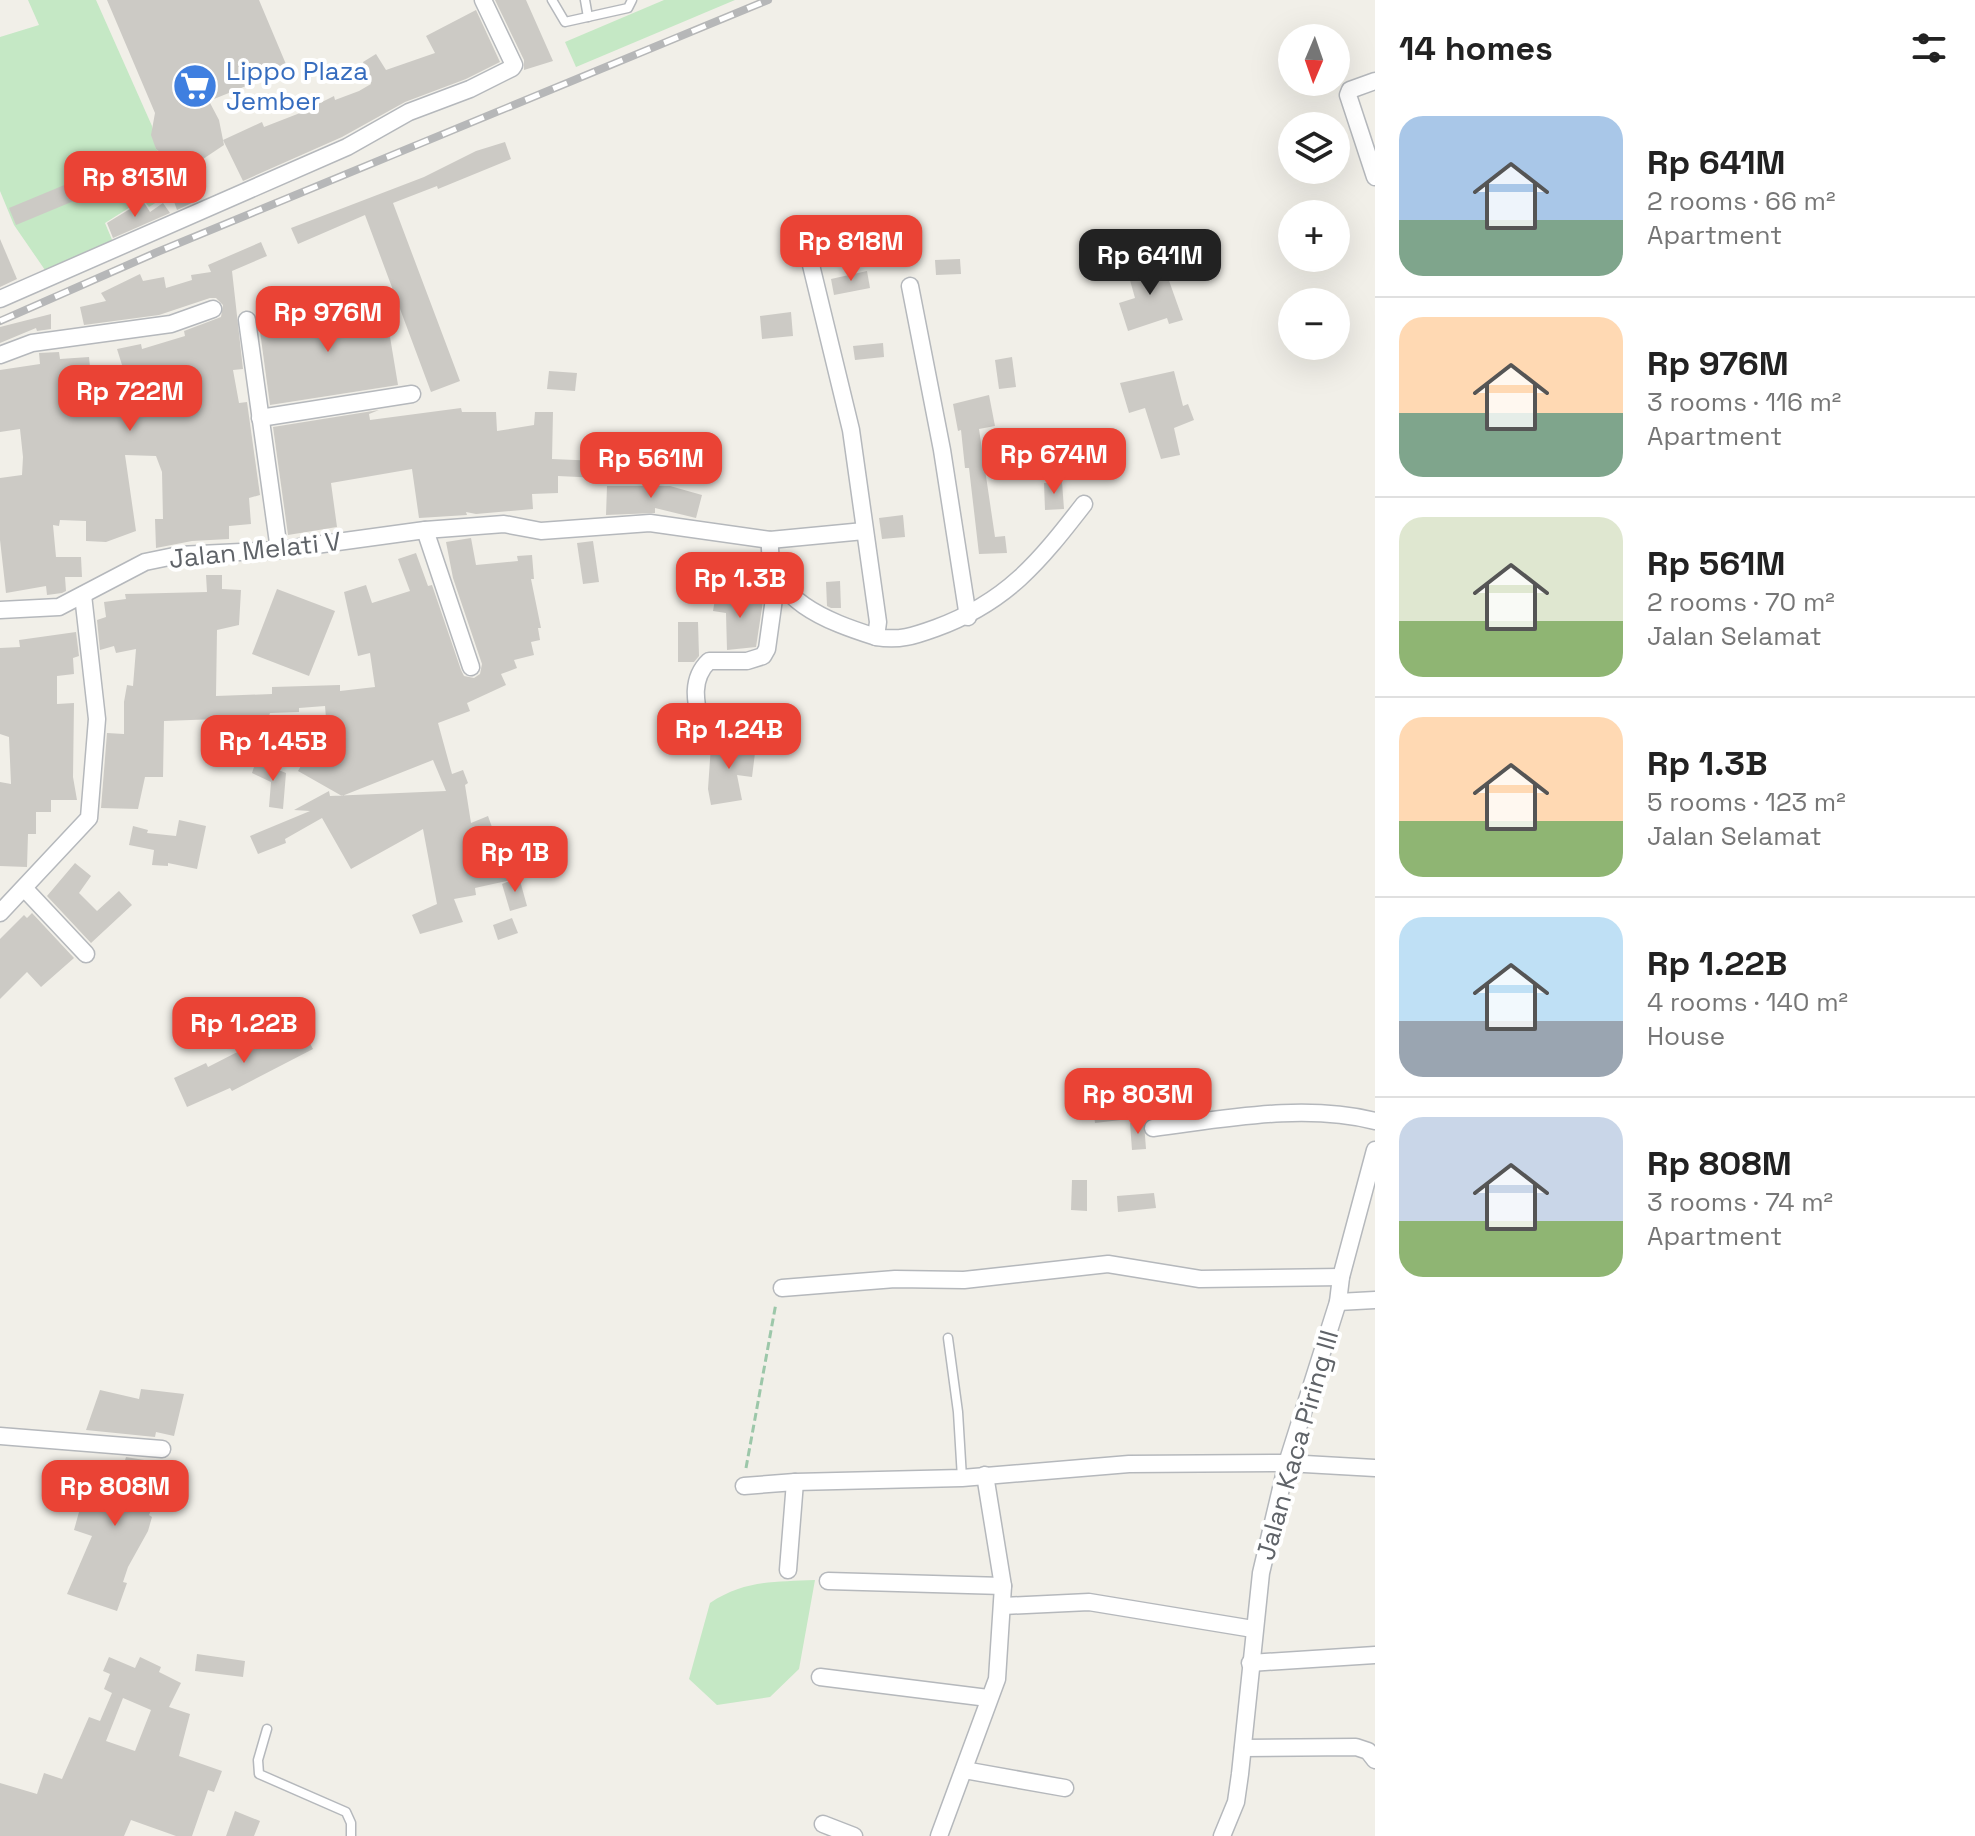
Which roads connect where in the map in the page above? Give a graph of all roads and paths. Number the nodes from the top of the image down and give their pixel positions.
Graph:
1 (483, 0) edge
2 (552, 0) edge
3 (585, 0) edge
4 (632, 0) edge
5 (588, 17) junction
6 (1375, 81) edge
7 (1375, 177) edge
8 (811, 265) dead end
9 (910, 286) dead end
10 (0, 299) edge
11 (213, 309) dead end
12 (247, 320) dead end
13 (0, 355) edge
14 (412, 394) dead end
15 (260, 418) junction
16 (1084, 504) dead end
17 (425, 530) junction
18 (864, 531) junction
19 (770, 540) junction
20 (279, 550) junction
21 (777, 577) junction
22 (83, 595) junction
23 (0, 610) edge
24 (968, 617) junction
25 (876, 637) junction
26 (471, 667) dead end
27 (703, 737) dead end
28 (24, 888) junction
29 (3, 907) edge
30 (86, 954) dead end
31 (1375, 1121) edge
32 (1153, 1128) dead end
33 (1375, 1150) edge
34 (1341, 1277) junction
35 (782, 1288) joint
36 (1375, 1300) edge
37 (1338, 1302) junction
38 (948, 1338) dead end
39 (0, 1436) edge
40 (162, 1449) dead end
41 (1287, 1463) junction
42 (1375, 1468) edge
43 (985, 1475) junction
44 (962, 1478) junction
45 (795, 1482) junction
46 (744, 1486) joint
47 (788, 1570) dead end
48 (828, 1581) dead end
49 (1003, 1586) junction
50 (1003, 1606) junction
51 (1253, 1629) junction
52 (1375, 1655) edge
53 (1250, 1663) junction
54 (820, 1677) dead end
55 (988, 1698) junction
56 (267, 1729) dead end
57 (1243, 1748) junction
58 (1375, 1760) edge
59 (964, 1770) junction
60 (1065, 1788) dead end
61 (823, 1824) dead end
62 (351, 1836) edge
63 (854, 1836) edge
64 (939, 1836) edge
65 (1222, 1836) edge

1 - 10 street
2 - 5 lane
3 - 5 lane
4 - 5 lane
6 - 7 street
8 - 18 street
9 - 24 street
11 - 13 street
12 - 15 street
14 - 15 street
15 - 20 street
16 - 24 street
17 - 19 street, Jalan Melati V
17 - 20 street, Jalan Melati V
17 - 26 street
18 - 19 street, Jalan Melati V
18 - 25 street
19 - 21 street
20 - 22 street, Jalan Melati V
21 - 25 street
21 - 27 street
22 - 23 street, Jalan Melati V
22 - 28 street
24 - 25 street
28 - 29 street
28 - 30 street
31 - 32 street
33 - 34 street, Jalan Kaca Piring III
34 - 35 street
34 - 37 street, Jalan Kaca Piring III
35 - 46 path
36 - 37 street
37 - 41 street, Jalan Kaca Piring III
38 - 44 lane
39 - 40 street
41 - 42 street
41 - 43 street
41 - 51 street, Jalan Kaca Piring III
43 - 44 street
43 - 49 street
44 - 45 street
45 - 46 street
45 - 47 street
48 - 49 street
49 - 50 street
50 - 51 street
50 - 55 street
51 - 53 street, Jalan Kaca Piring III
52 - 53 street
53 - 57 street, Jalan Kaca Piring III
54 - 55 street
55 - 59 street
56 - 62 lane
57 - 58 street
57 - 65 street, Jalan Kaca Piring III
59 - 60 street
59 - 64 street
61 - 63 street

